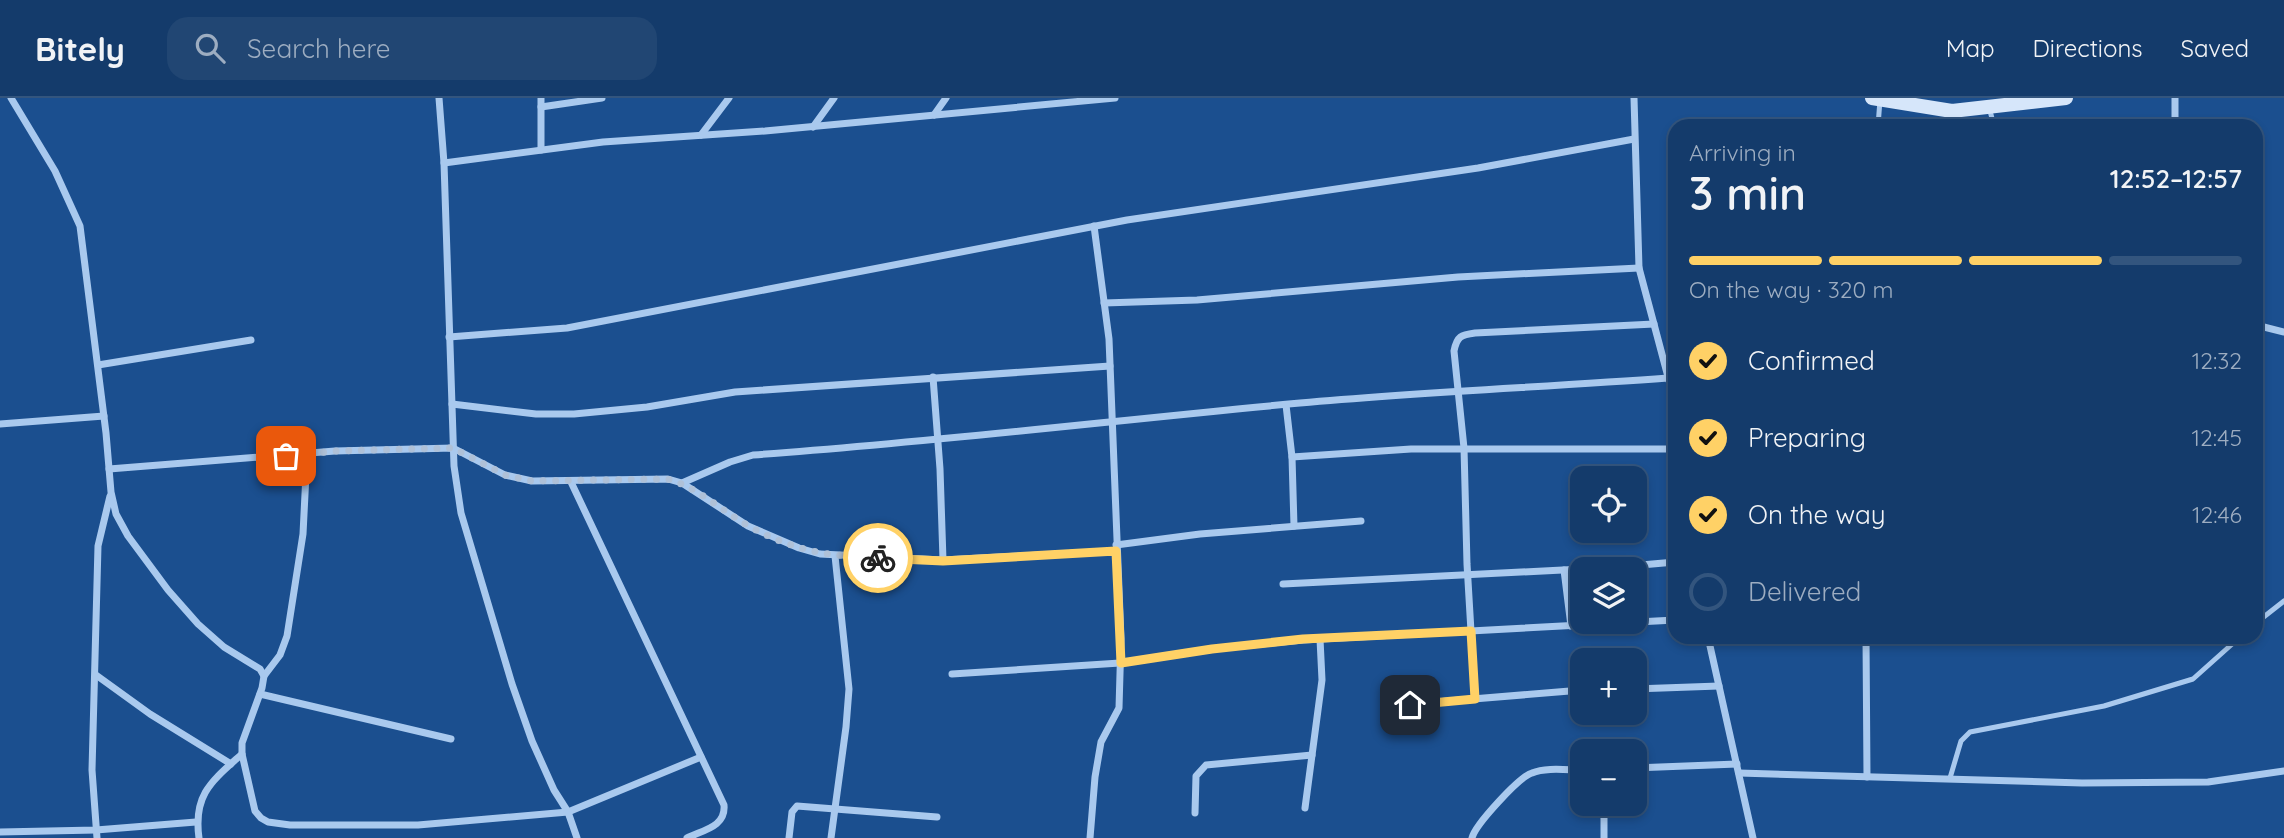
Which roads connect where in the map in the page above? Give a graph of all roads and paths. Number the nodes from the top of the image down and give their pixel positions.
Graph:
1 (11, 98) edge
2 (439, 98) edge
3 (541, 98) edge
4 (602, 98) edge
5 (729, 98) edge
6 (834, 98) edge
7 (946, 98) edge
8 (1115, 98) edge
9 (1634, 98) edge
10 (2066, 98) edge
11 (2175, 98) edge
12 (1876, 99) edge
13 (1044, 102) edge
14 (1928, 103) edge
15 (541, 107) junction
16 (1989, 107) junction
17 (934, 115) junction
18 (1877, 119) edge
19 (1992, 119) edge
20 (2175, 119) edge
21 (813, 127) junction
22 (701, 135) junction
23 (1633, 139) junction
24 (541, 150) junction
25 (444, 163) junction
26 (1094, 226) junction
27 (1639, 268) junction
28 (1104, 303) junction
29 (1654, 324) junction
30 (2263, 327) edge
31 (2284, 331) edge
32 (449, 337) junction
33 (251, 340) dead end
34 (98, 365) junction
35 (1110, 366) junction
36 (933, 377) junction
37 (1668, 377) joint
38 (1457, 391) junction
39 (452, 404) junction
40 (1286, 405) junction
41 (104, 416) junction
42 (1112, 423) junction
43 (0, 424) edge
44 (937, 440) junction
45 (453, 448) junction
46 (1464, 448) junction
47 (1668, 449) edge
48 (307, 454) junction
49 (1292, 457) junction
50 (109, 469) junction
51 (570, 482) junction
52 (682, 483) junction
53 (111, 492) junction
54 (1361, 521) dead end
55 (1294, 526) junction
56 (1116, 548) junction
57 (835, 556) junction
58 (943, 561) junction
59 (1668, 563) edge
60 (1647, 564) edge
61 (1564, 570) junction
62 (1570, 570) edge
63 (1468, 575) junction
64 (1283, 584) dead end
65 (2284, 601) edge
66 (1570, 618) edge
67 (2263, 618) edge
68 (1668, 620) edge
69 (1647, 622) edge
70 (1570, 626) edge
71 (1471, 631) junction
72 (1320, 639) junction
73 (1710, 644) edge
74 (1866, 644) edge
75 (2232, 644) edge
76 (1121, 663) junction
77 (952, 674) dead end
78 (96, 675) junction
79 (264, 676) junction
80 (1719, 686) junction
81 (1647, 689) edge
82 (1570, 691) edge
83 (260, 694) junction
84 (1475, 699) junction
85 (1388, 706) dead end
86 (452, 739) dead end
87 (242, 754) junction
88 (1312, 755) junction
89 (701, 757) junction
90 (231, 764) junction
91 (1647, 768) edge
92 (1738, 769) junction
93 (1570, 770) edge
94 (2284, 771) edge
95 (1867, 777) junction
96 (1950, 778) junction
97 (835, 808) junction
98 (1305, 808) dead end
99 (568, 812) junction
100 (1195, 813) dead end
101 (1604, 816) edge
102 (937, 817) dead end
103 (197, 822) junction
104 (0, 832) edge
105 (97, 834) edge
106 (199, 838) edge
107 (577, 838) edge
108 (687, 838) edge
109 (789, 838) edge
110 (831, 838) edge
111 (1090, 838) edge
112 (1472, 838) edge
113 (1604, 838) edge
114 (1753, 838) edge

1 - 34 street
2 - 25 street
3 - 15 street
4 - 15 street
5 - 22 street
6 - 21 street
7 - 17 street
8 - 13 street
9 - 23 street
10 - 16 street
11 - 20 street
12 - 14 street
12 - 18 lane
13 - 17 street
14 - 16 street
15 - 24 street
16 - 19 lane
17 - 21 street
21 - 22 street
22 - 24 street
23 - 26 street
23 - 27 street
24 - 25 street
25 - 32 street
26 - 28 street
26 - 32 street
27 - 28 street
27 - 29 street
28 - 35 street
29 - 37 street
29 - 38 street
30 - 31 street
32 - 39 street
33 - 34 street
34 - 41 street
35 - 36 street
35 - 42 street
36 - 39 street
36 - 44 street
37 - 38 street
38 - 40 street
38 - 46 street
39 - 45 street
40 - 42 street
40 - 49 street
41 - 43 street
41 - 50 street
42 - 44 street
42 - 56 street
44 - 52 street
44 - 58 street
45 - 48 street
45 - 51 street
45 - 99 street
46 - 47 street
46 - 49 street
46 - 63 street
48 - 50 street
48 - 79 street
49 - 55 street
50 - 53 street
51 - 52 street
51 - 89 street
52 - 57 street
53 - 78 street
53 - 79 street
54 - 55 street
55 - 56 street
56 - 58 street
56 - 76 street
57 - 58 street
57 - 97 street
59 - 60 street
61 - 62 street
61 - 63 street
61 - 66 street
63 - 64 street
63 - 71 street
65 - 67 lane
68 - 69 street
70 - 71 street
71 - 72 street
71 - 84 street
72 - 76 street
72 - 88 street
73 - 80 street
74 - 95 street
75 - 96 lane
76 - 77 street
76 - 111 street
78 - 90 street
78 - 105 street
79 - 83 street
80 - 81 street
80 - 92 street
82 - 84 street
83 - 86 street
83 - 87 street
84 - 85 street
87 - 90 street
87 - 99 street
88 - 98 street
88 - 100 street
89 - 99 street
89 - 108 street
90 - 103 street
91 - 92 street
92 - 95 street
92 - 114 street
93 - 112 street
94 - 96 street
95 - 96 street
97 - 102 street
97 - 109 street
97 - 110 street
99 - 107 street
101 - 113 street
103 - 105 street
103 - 106 street
104 - 105 street

